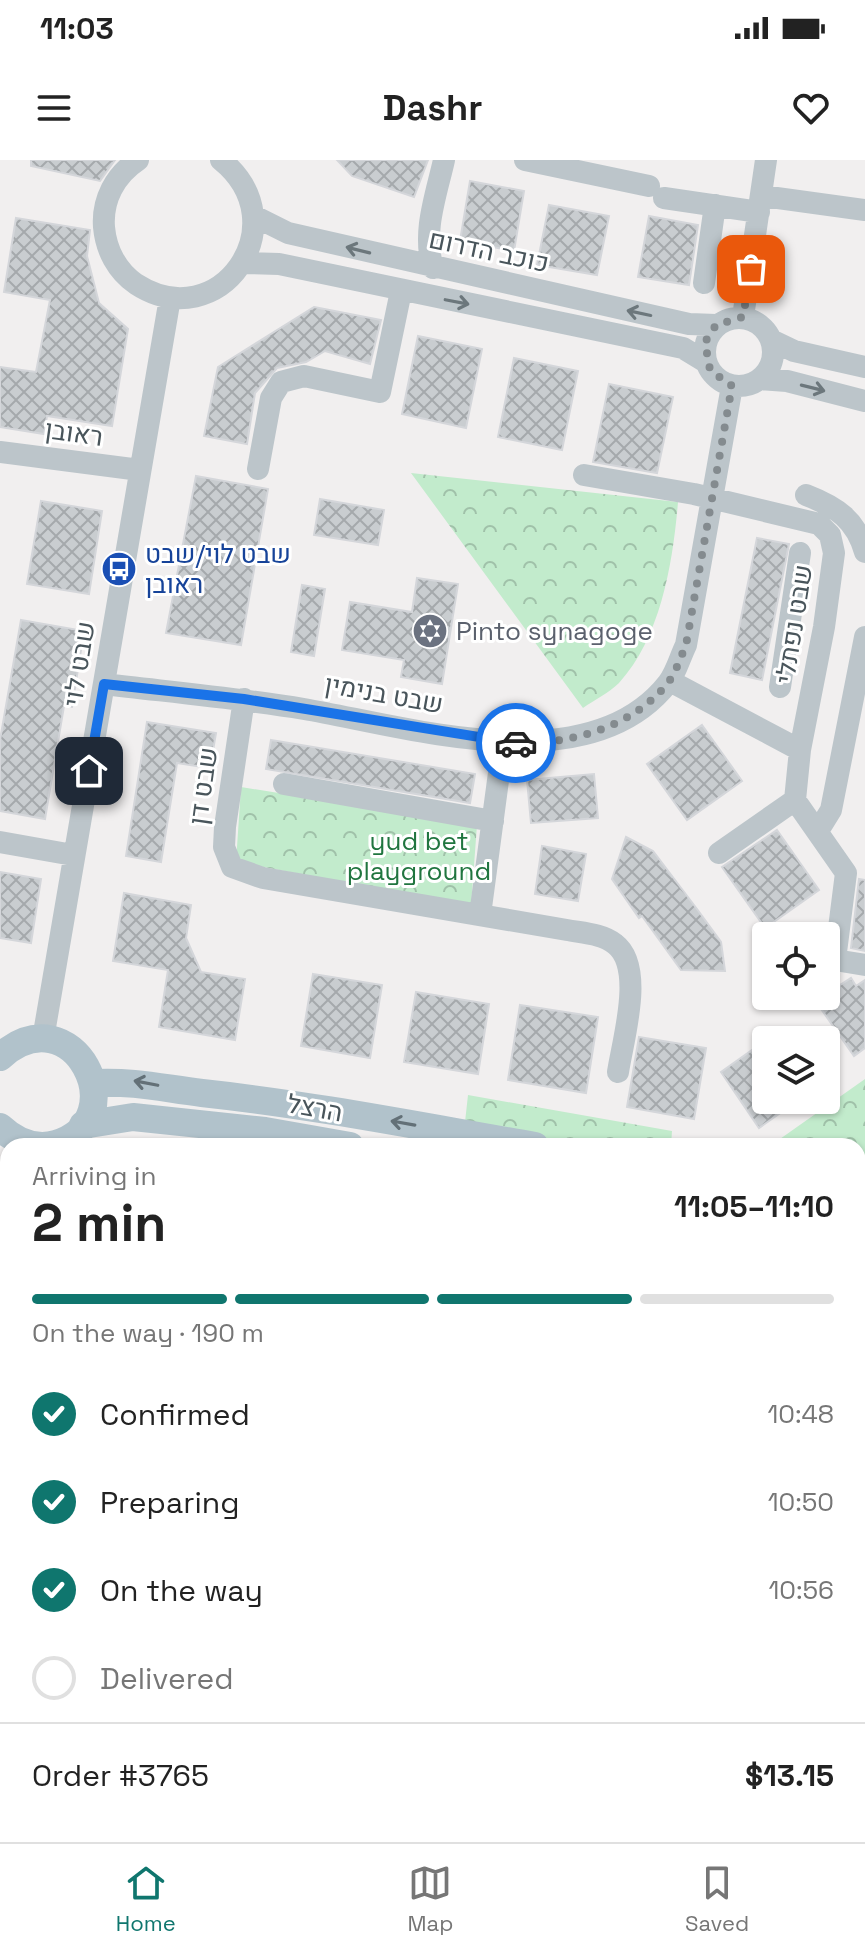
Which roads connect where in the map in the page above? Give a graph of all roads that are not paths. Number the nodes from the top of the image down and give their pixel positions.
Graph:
1 (138, 160) edge
2 (221, 160) edge
3 (444, 160) edge
4 (525, 160) edge
5 (766, 160) edge
6 (760, 204) junction
7 (715, 205) junction
8 (865, 210) edge
9 (254, 216) junction
10 (428, 230) junction
11 (400, 260) junction
12 (243, 263) junction
13 (433, 268) junction
14 (704, 283) dead end
15 (401, 291) junction
16 (170, 298) junction
17 (743, 317) junction
18 (716, 325) junction
19 (771, 340) junction
20 (706, 362) junction
21 (865, 367) edge
22 (760, 379) junction
23 (732, 386) junction
24 (865, 401) edge
25 (0, 452) edge
26 (258, 469) dead end
27 (140, 470) junction
28 (584, 475) dead end
29 (806, 495) dead end
30 (713, 498) junction
31 (852, 521) junction
32 (830, 535) junction
33 (865, 552) edge
34 (800, 553) dead end
35 (792, 619) junction
36 (824, 627) junction
37 (865, 637) edge
38 (670, 681) junction
39 (104, 684) junction
40 (780, 687) dead end
41 (244, 699) junction
42 (503, 743) junction
43 (800, 750) junction
44 (284, 784) dead end
45 (795, 800) junction
46 (493, 821) junction
47 (818, 831) junction
48 (0, 842) edge
49 (719, 853) dead end
50 (73, 855) junction
51 (480, 915) junction
52 (865, 965) edge
53 (43, 1039) junction
54 (4, 1051) edge
55 (618, 1072) dead end
56 (93, 1083) junction
57 (83, 1125) junction
58 (69, 1138) edge
59 (305, 1138) edge
60 (489, 1138) edge

1 - 16 street
2 - 9 street
3 - 10 street
4 - 7 street
5 - 6 street
6 - 7 street
6 - 8 street
6 - 17 street
7 - 14 street
11 -> 9 street, כוכב הדרום
9 - 12 street
10 - 11 street
10 - 13 street
11 - 13 street, כוכב הדרום
12 - 15 street
12 - 16 street
18 -> 13 street, כוכב הדרום
15 -> 20 street
15 - 26 street
16 - 27 street, שבט לוי
17 - 18 street
17 - 19 street
18 - 20 street
19 - 21 street
19 - 22 street
20 - 23 street
22 - 23 street
22 -> 24 street
23 - 30 street, שבט בנימין
25 - 27 street, ראובן
27 - 39 street, שבט לוי
28 - 30 street, שבט נפתלי
29 - 31 street
30 - 32 street, שבט נפתלי
30 - 38 street, שבט בנימין
31 - 32 street
31 - 33 street
32 - 36 street, שבט נפתלי
34 - 35 street
35 - 36 street
35 - 40 street
36 - 43 street, שבט נפתלי
37 - 47 street
38 - 42 street, שבט בנימין
38 - 43 street
39 - 41 street, שבט בנימין
39 - 50 street, שבט לוי
41 - 42 street, שבט בנימין
41 - 51 street, שבט דן
42 - 46 street
43 - 45 street, שבט נפתלי
44 - 46 street
45 - 47 street
45 - 49 street
46 - 51 street
47 - 52 street
48 - 50 street
50 - 53 street, שבט לוי
51 - 55 street, שבט דן
53 - 54 main road
53 - 56 main road
56 - 57 main road
60 -> 56 main road, הרצל
57 - 58 main road
57 - 59 main road

